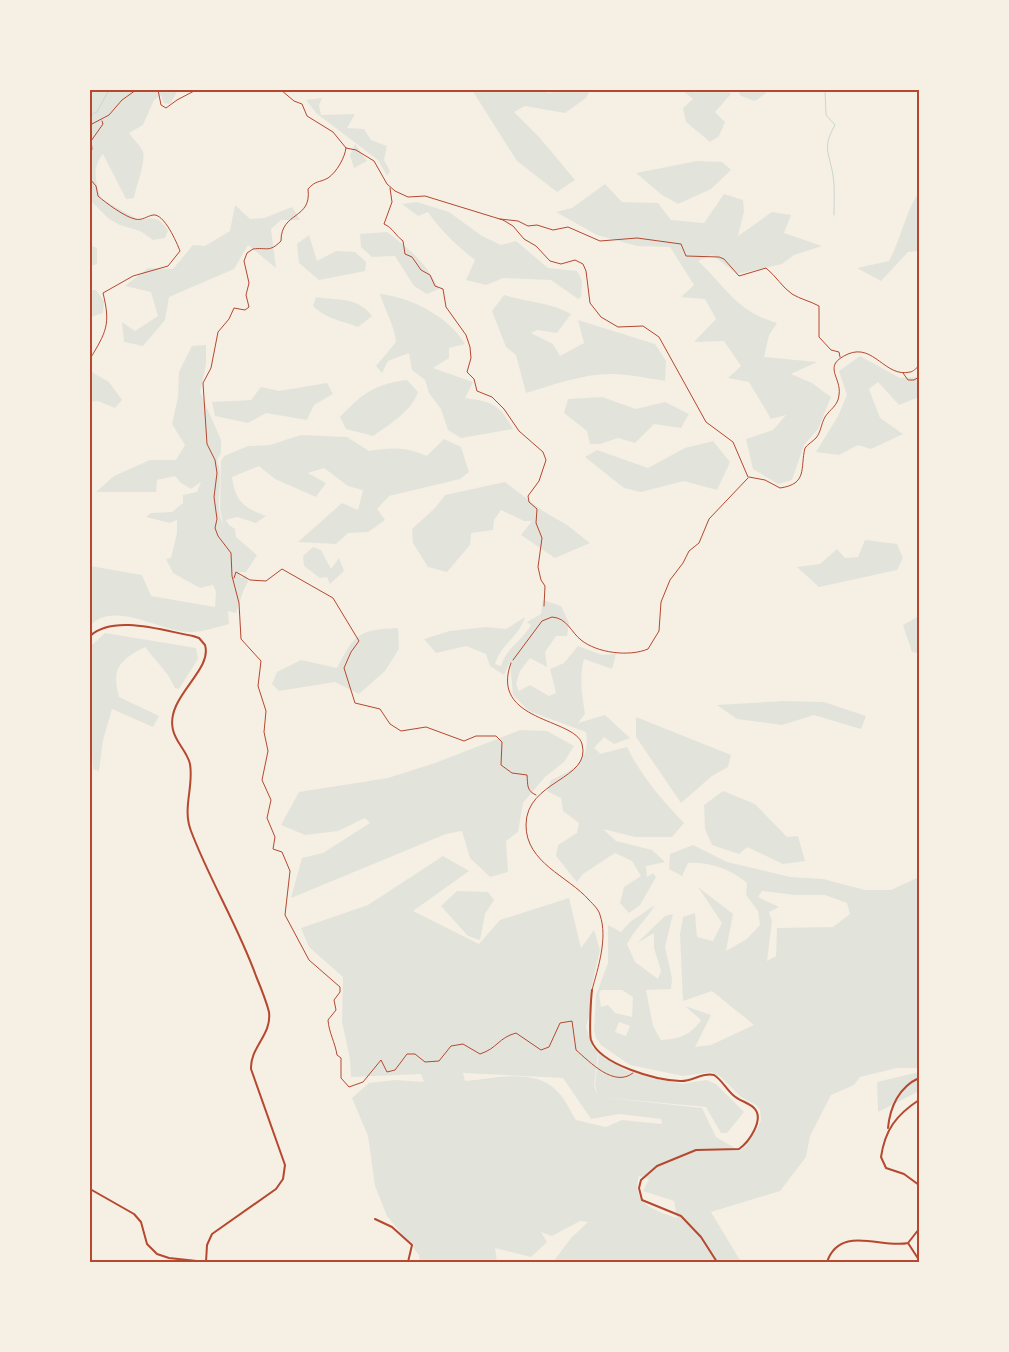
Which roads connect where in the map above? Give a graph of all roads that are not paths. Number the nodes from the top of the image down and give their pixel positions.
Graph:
1 (90, 636) edge
2 (511, 663) road end
3 (592, 990) joint
4 (919, 1078) edge
5 (919, 1100) edge
6 (888, 1130) junction
7 (919, 1185) edge
8 (90, 1189) edge
9 (375, 1220) dead end
10 (919, 1229) edge
11 (908, 1244) junction
12 (919, 1260) edge
13 (408, 1262) edge
14 (716, 1262) edge
15 (827, 1262) edge

1 - 8 street
2 - 3 street
3 - 14 street
4 - 6 street
5 - 6 street
6 - 7 street
9 - 13 street
10 - 11 street
11 - 12 street
11 - 15 street

